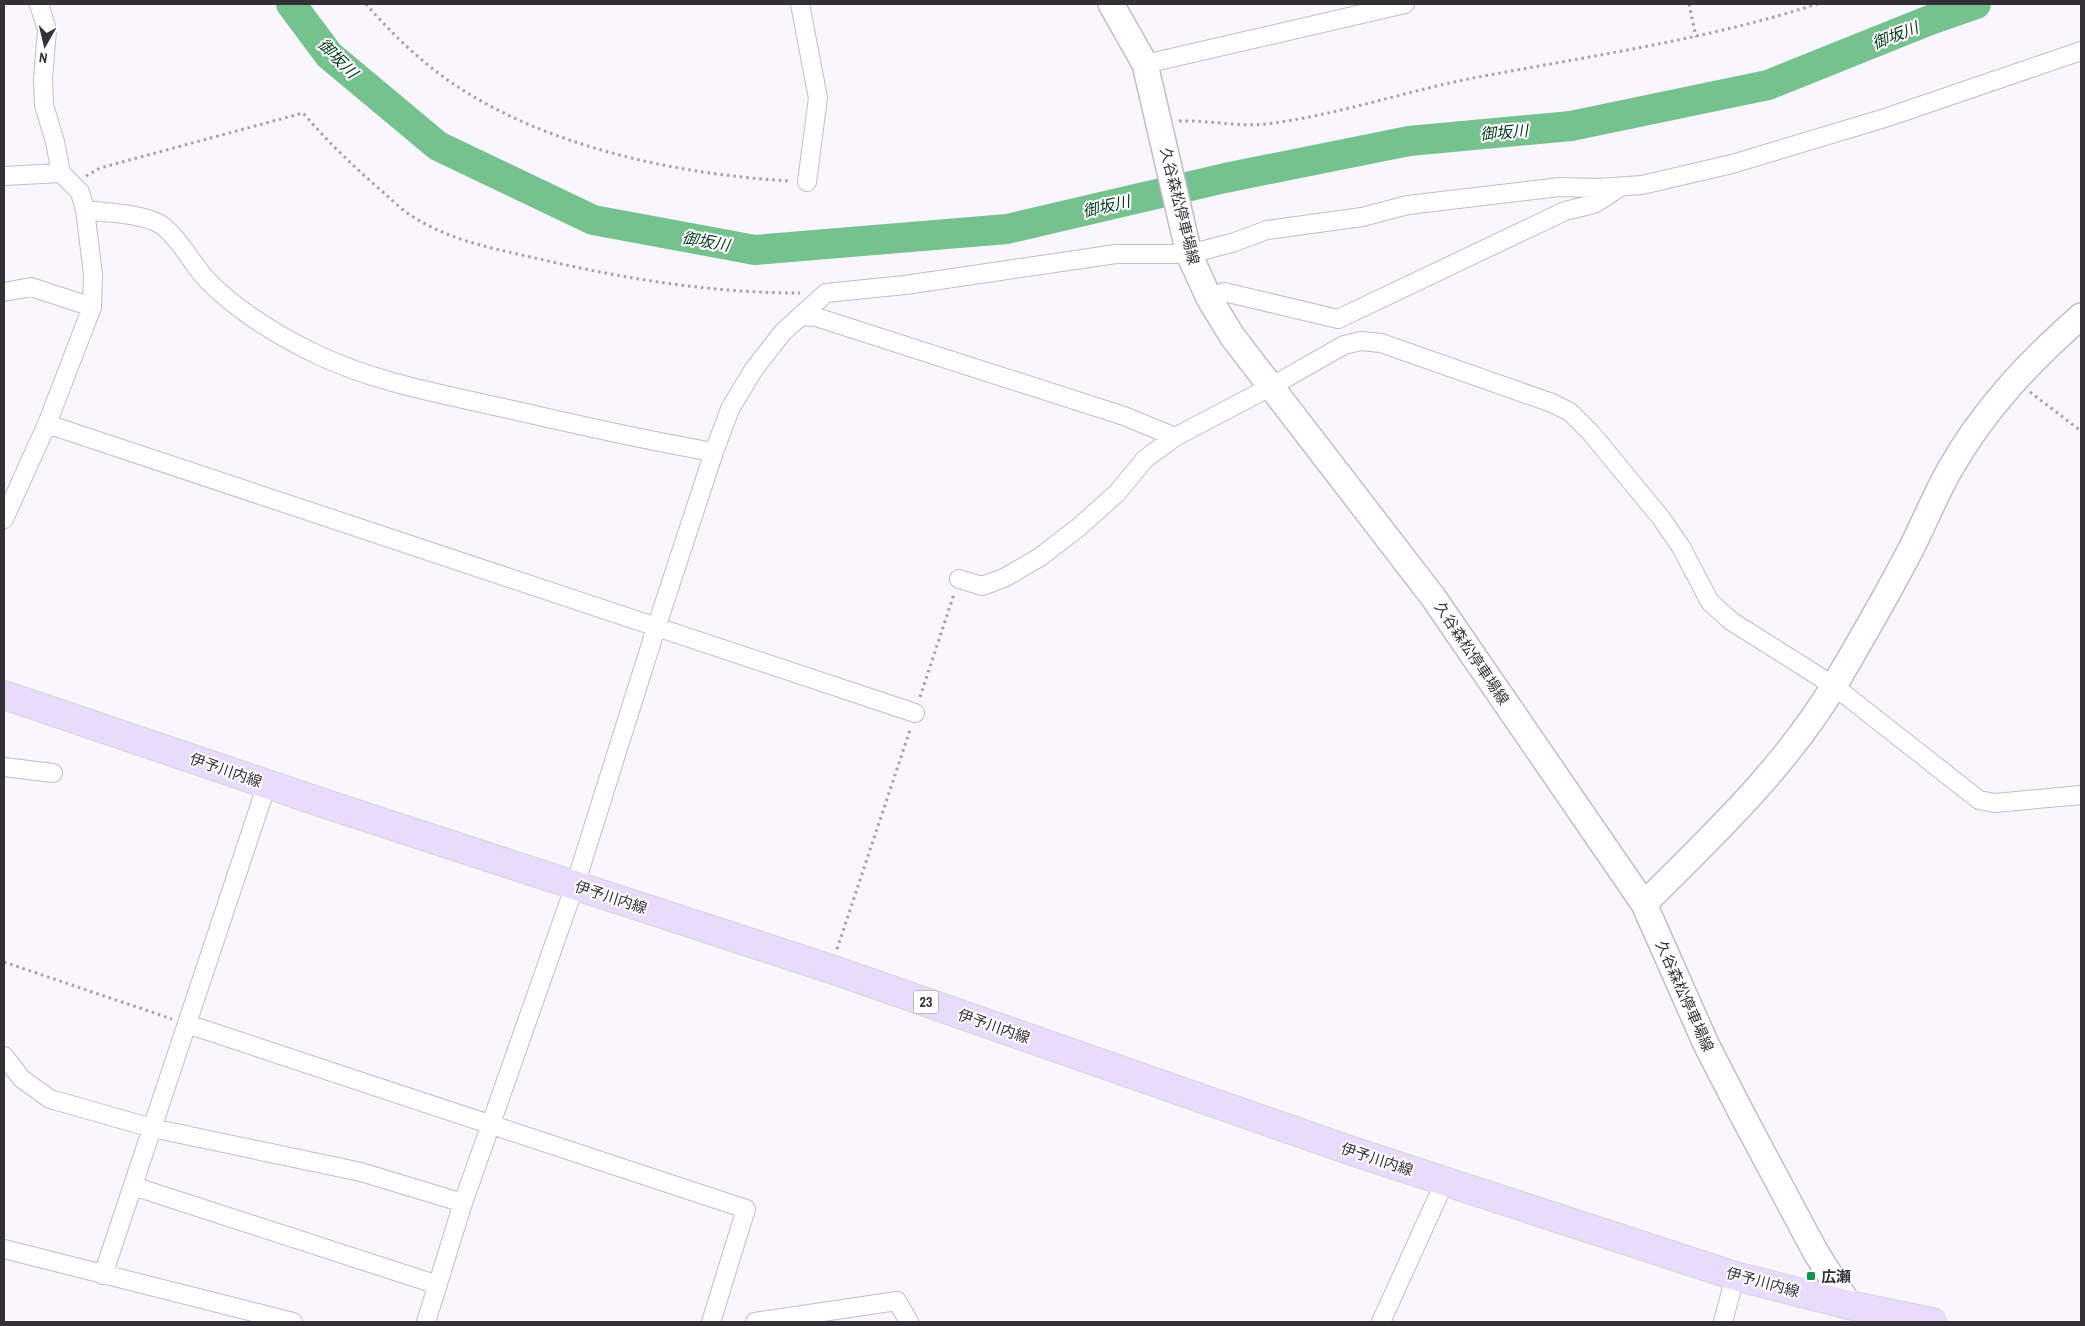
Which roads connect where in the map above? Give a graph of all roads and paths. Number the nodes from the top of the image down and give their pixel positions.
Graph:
1 (39, 4) edge
2 (366, 4) edge
3 (800, 4) edge
4 (1111, 4) edge
5 (1405, 4) edge
6 (1689, 4) edge
7 (1817, 4) edge
8 (1696, 37) junction
9 (2081, 51) edge
10 (1145, 64) junction
11 (1161, 127) junction
12 (4, 176) edge
13 (66, 178) junction
14 (807, 182) joint
15 (1622, 186) junction
16 (85, 210) junction
17 (1187, 248) junction
18 (4, 292) edge
19 (826, 293) junction
20 (1209, 298) junction
21 (92, 307) junction
22 (800, 316) junction
23 (2081, 316) edge
24 (2014, 380) junction
25 (1272, 386) junction
26 (47, 424) junction
27 (2081, 431) edge
28 (1175, 437) junction
29 (714, 452) junction
30 (4, 519) edge
31 (959, 579) joint
32 (656, 628) junction
33 (1834, 686) junction
34 (4, 695) edge
35 (915, 713) junction
36 (4, 767) edge
37 (53, 773) dead end
38 (266, 784) junction
39 (2081, 795) edge
40 (575, 885) junction
41 (1644, 904) junction
42 (4, 962) edge
43 (830, 969) junction
44 (187, 1024) junction
45 (4, 1056) edge
46 (490, 1125) junction
47 (152, 1128) junction
48 (1445, 1181) junction
49 (133, 1186) junction
50 (463, 1203) junction
51 (4, 1249) edge
52 (103, 1276) junction
53 (1735, 1276) junction
54 (438, 1285) junction
55 (1853, 1314) edge
56 (294, 1322) edge
57 (426, 1322) edge
58 (711, 1322) edge
59 (755, 1322) edge
60 (909, 1322) edge
61 (1381, 1322) edge
62 (1722, 1322) edge
63 (1932, 1322) edge

1 - 13 street
2 - 14 path
3 - 14 street
4 - 10 main road, 久谷森松停車場線
5 - 10 street
6 - 8 path
7 - 8 path
8 - 11 path
9 - 15 street
10 - 11 main road, 久谷森松停車場線
11 - 17 main road, 久谷森松停車場線
12 - 13 street
13 - 16 street
13 - 19 path
15 - 17 street
15 - 20 street
16 - 21 street
16 - 29 street
17 - 19 street
17 - 20 main road, 久谷森松停車場線
18 - 21 street
19 - 22 street
20 - 25 main road, 久谷森松停車場線
21 - 26 street
22 - 28 street
22 - 29 street
23 - 24 main road
24 - 27 path
24 - 33 main road
25 - 28 street
25 - 33 street
25 - 41 main road, 久谷森松停車場線
26 - 30 street
26 - 32 street
28 - 31 street
29 - 32 street
31 - 35 path
32 - 35 street
32 - 40 street
33 - 39 street
33 - 41 main road
34 - 38 main road, 伊予川内線 / 23
35 - 43 path
36 - 37 street
38 - 40 main road, 伊予川内線 / 23
38 - 44 street
40 - 43 main road, 伊予川内線 / 23
40 - 46 street
41 - 55 main road, 久谷森松停車場線
42 - 44 path
43 - 48 main road, 伊予川内線 / 23
44 - 46 street
44 - 47 street
45 - 47 street
46 - 50 street
46 - 58 street
47 - 49 street
47 - 50 street
48 - 53 main road, 伊予川内線 / 23
48 - 61 street
49 - 52 street
49 - 54 street
50 - 54 street
51 - 52 street
52 - 56 street
53 - 55 main road, 伊予川内線 / 23
53 - 62 street
54 - 57 street
55 - 63 main road, 伊予川内線 / 23
59 - 60 street

